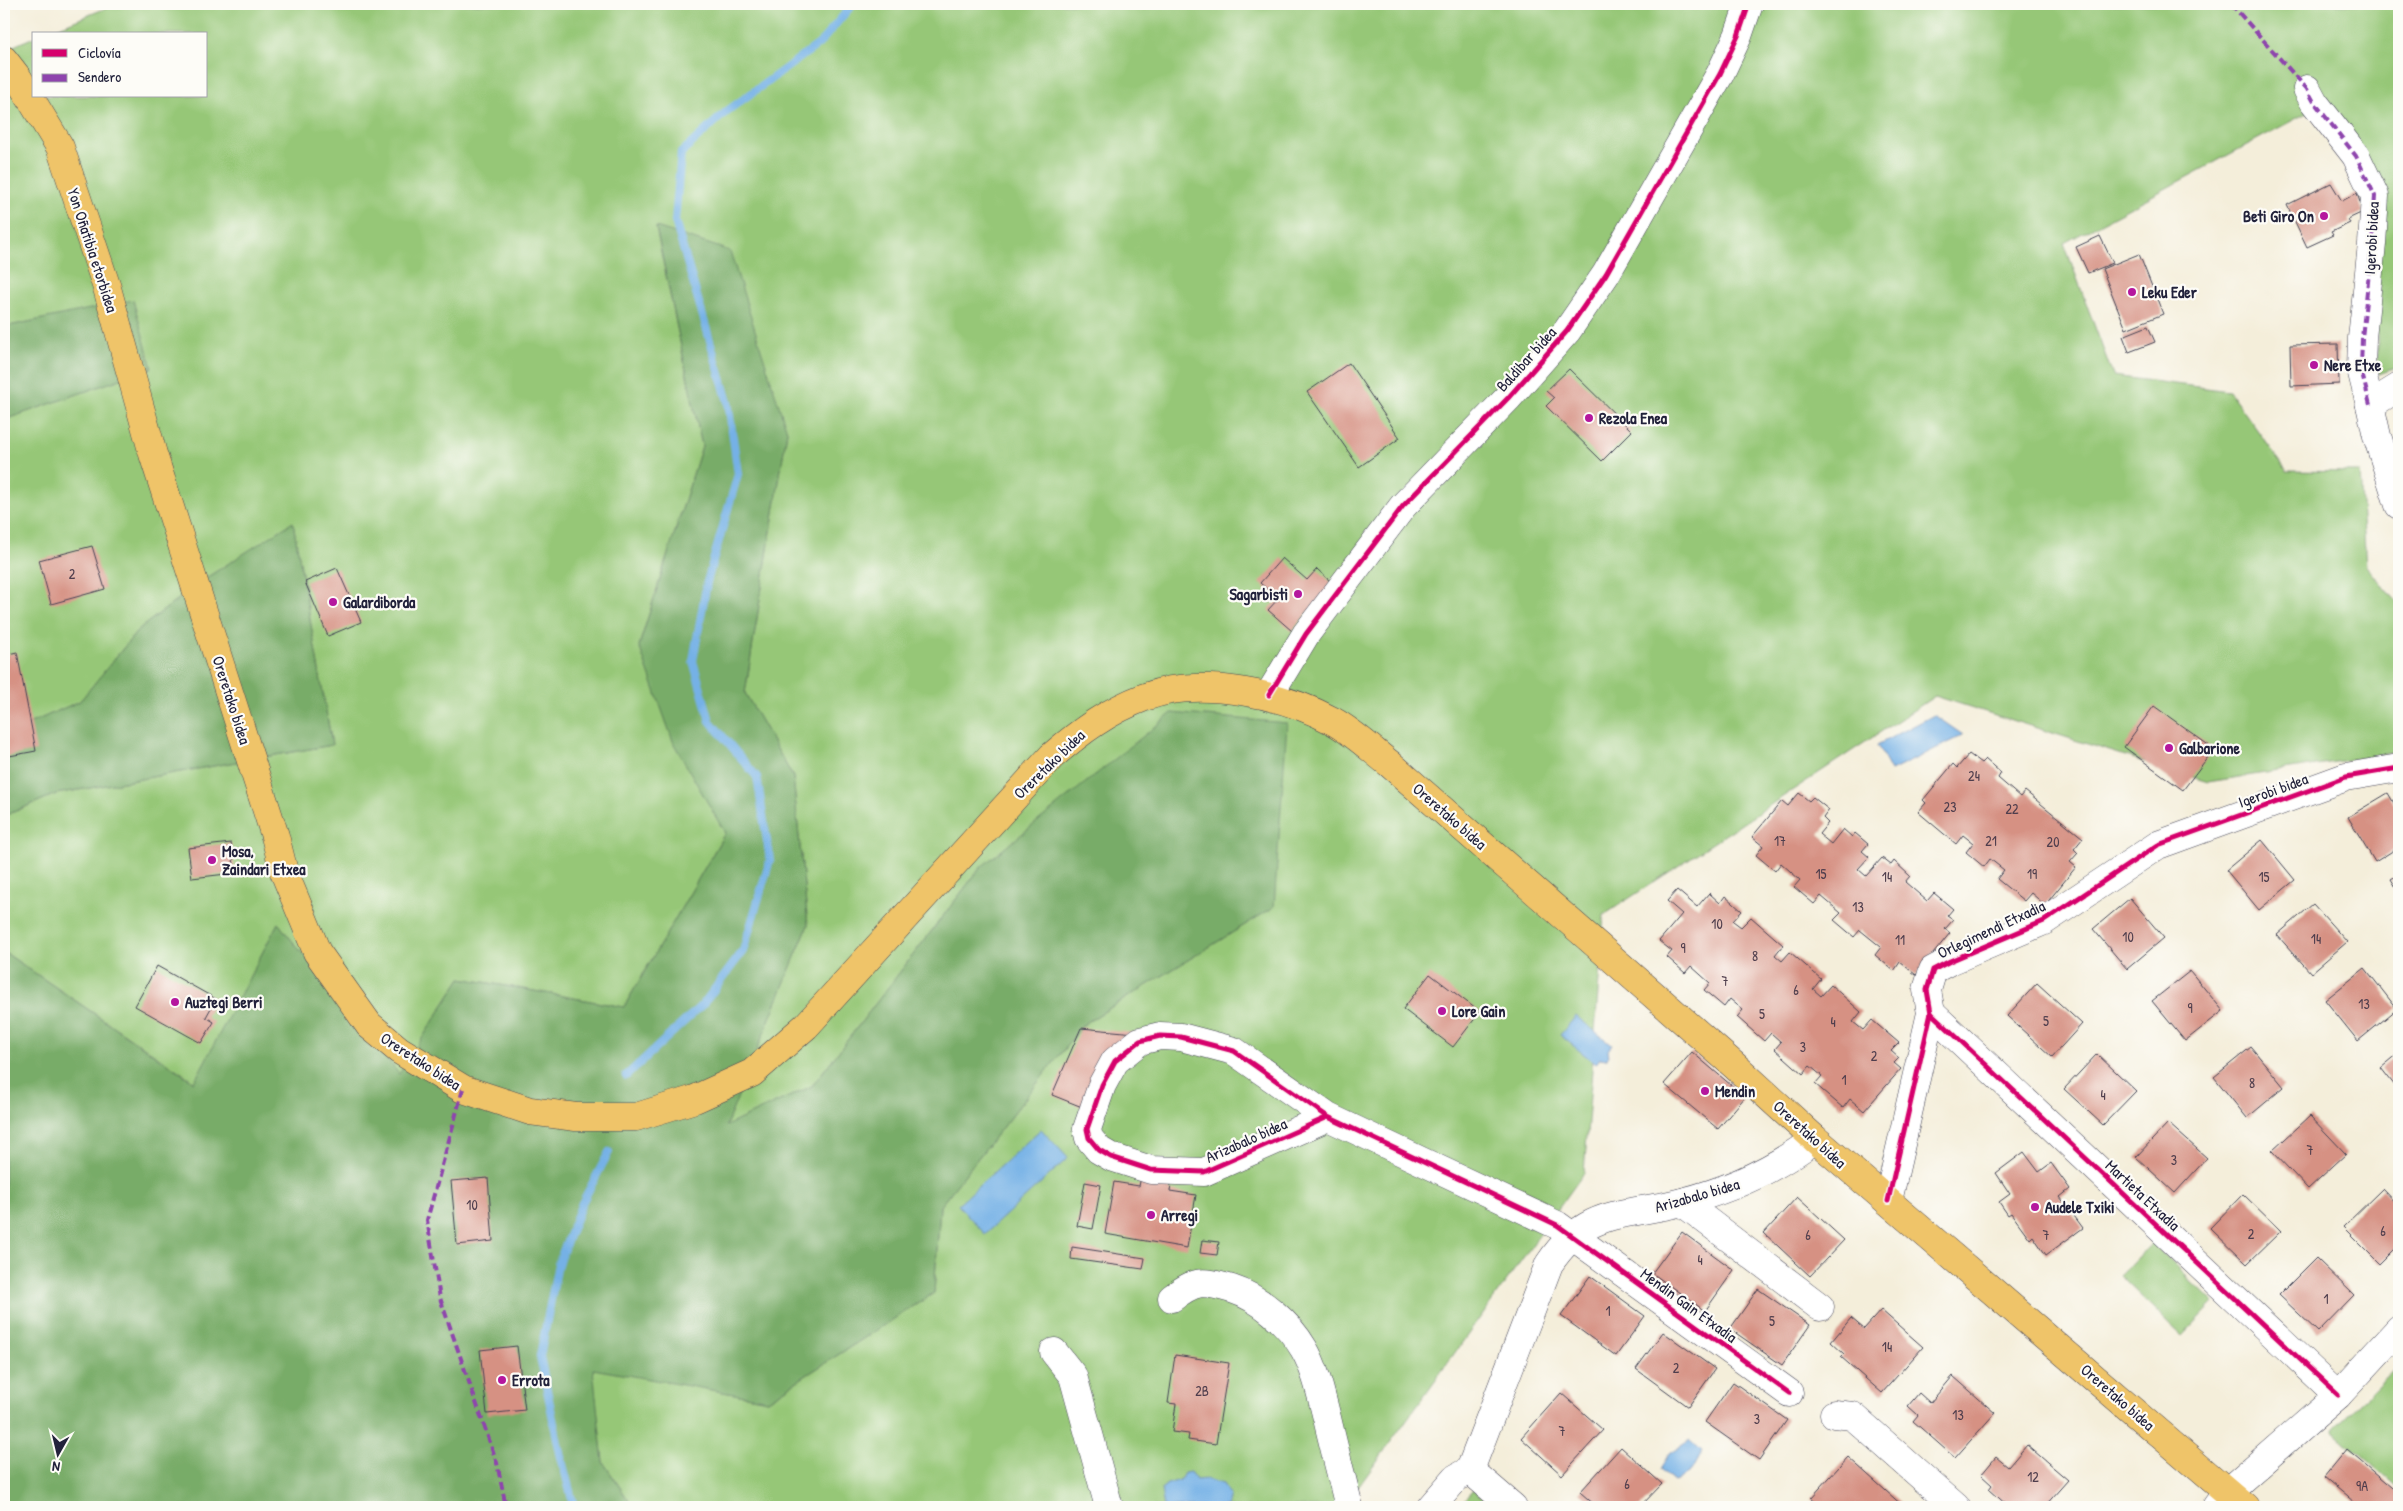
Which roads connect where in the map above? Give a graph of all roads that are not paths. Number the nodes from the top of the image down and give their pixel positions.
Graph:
1 (1749, 4) edge
2 (4, 60) edge
3 (2307, 89) dead end
4 (2399, 387) edge
5 (2370, 405) junction
6 (153, 454) joint
7 (2399, 506) edge
8 (1270, 695) junction
9 (2399, 768) edge
10 (2158, 845) joint
11 (1932, 1013) junction
12 (1328, 1117) junction
13 (1815, 1139) junction
14 (1888, 1201) junction
15 (1682, 1202) junction
16 (1573, 1236) junction
17 (1172, 1298) dead end
18 (1820, 1307) dead end
19 (2399, 1329) edge
20 (1054, 1352) dead end
21 (1789, 1393) dead end
22 (2338, 1395) junction
23 (1834, 1414) dead end
24 (1470, 1470) junction
25 (2229, 1502) edge
26 (1109, 1507) edge
27 (1349, 1507) edge
28 (1431, 1507) edge
29 (1513, 1507) edge
30 (1956, 1507) edge

1 - 8 street, Baldibar bidea
2 - 6 main road, Yon Oñatibia etorbidea
3 - 5 street, Igerobi bidea
4 - 5 street
5 - 7 street, Igerobi bidea
6 - 8 main road, Oreretako bidea
8 - 13 main road, Oreretako bidea
9 - 10 street, Igerobi bidea
10 - 11 street, Orlegimendi Etxadia
11 - 14 street, Orlegimendi Etxadia
11 - 22 street, Martieta Etxadia
12 - 12 street, Arizabalo bidea
12 - 16 street, Arizabalo bidea
13 - 14 main road, Oreretako bidea
13 - 15 street, Arizabalo bidea
14 - 25 main road, Oreretako bidea
15 - 16 street, Arizabalo bidea
15 - 18 street
16 - 21 street, Mendin Gain Etxadia
16 - 24 street, Arizabalo bidea
17 - 27 street
19 - 22 street
20 - 26 street
22 - 25 street
23 - 30 street
24 - 28 street
24 - 29 street

